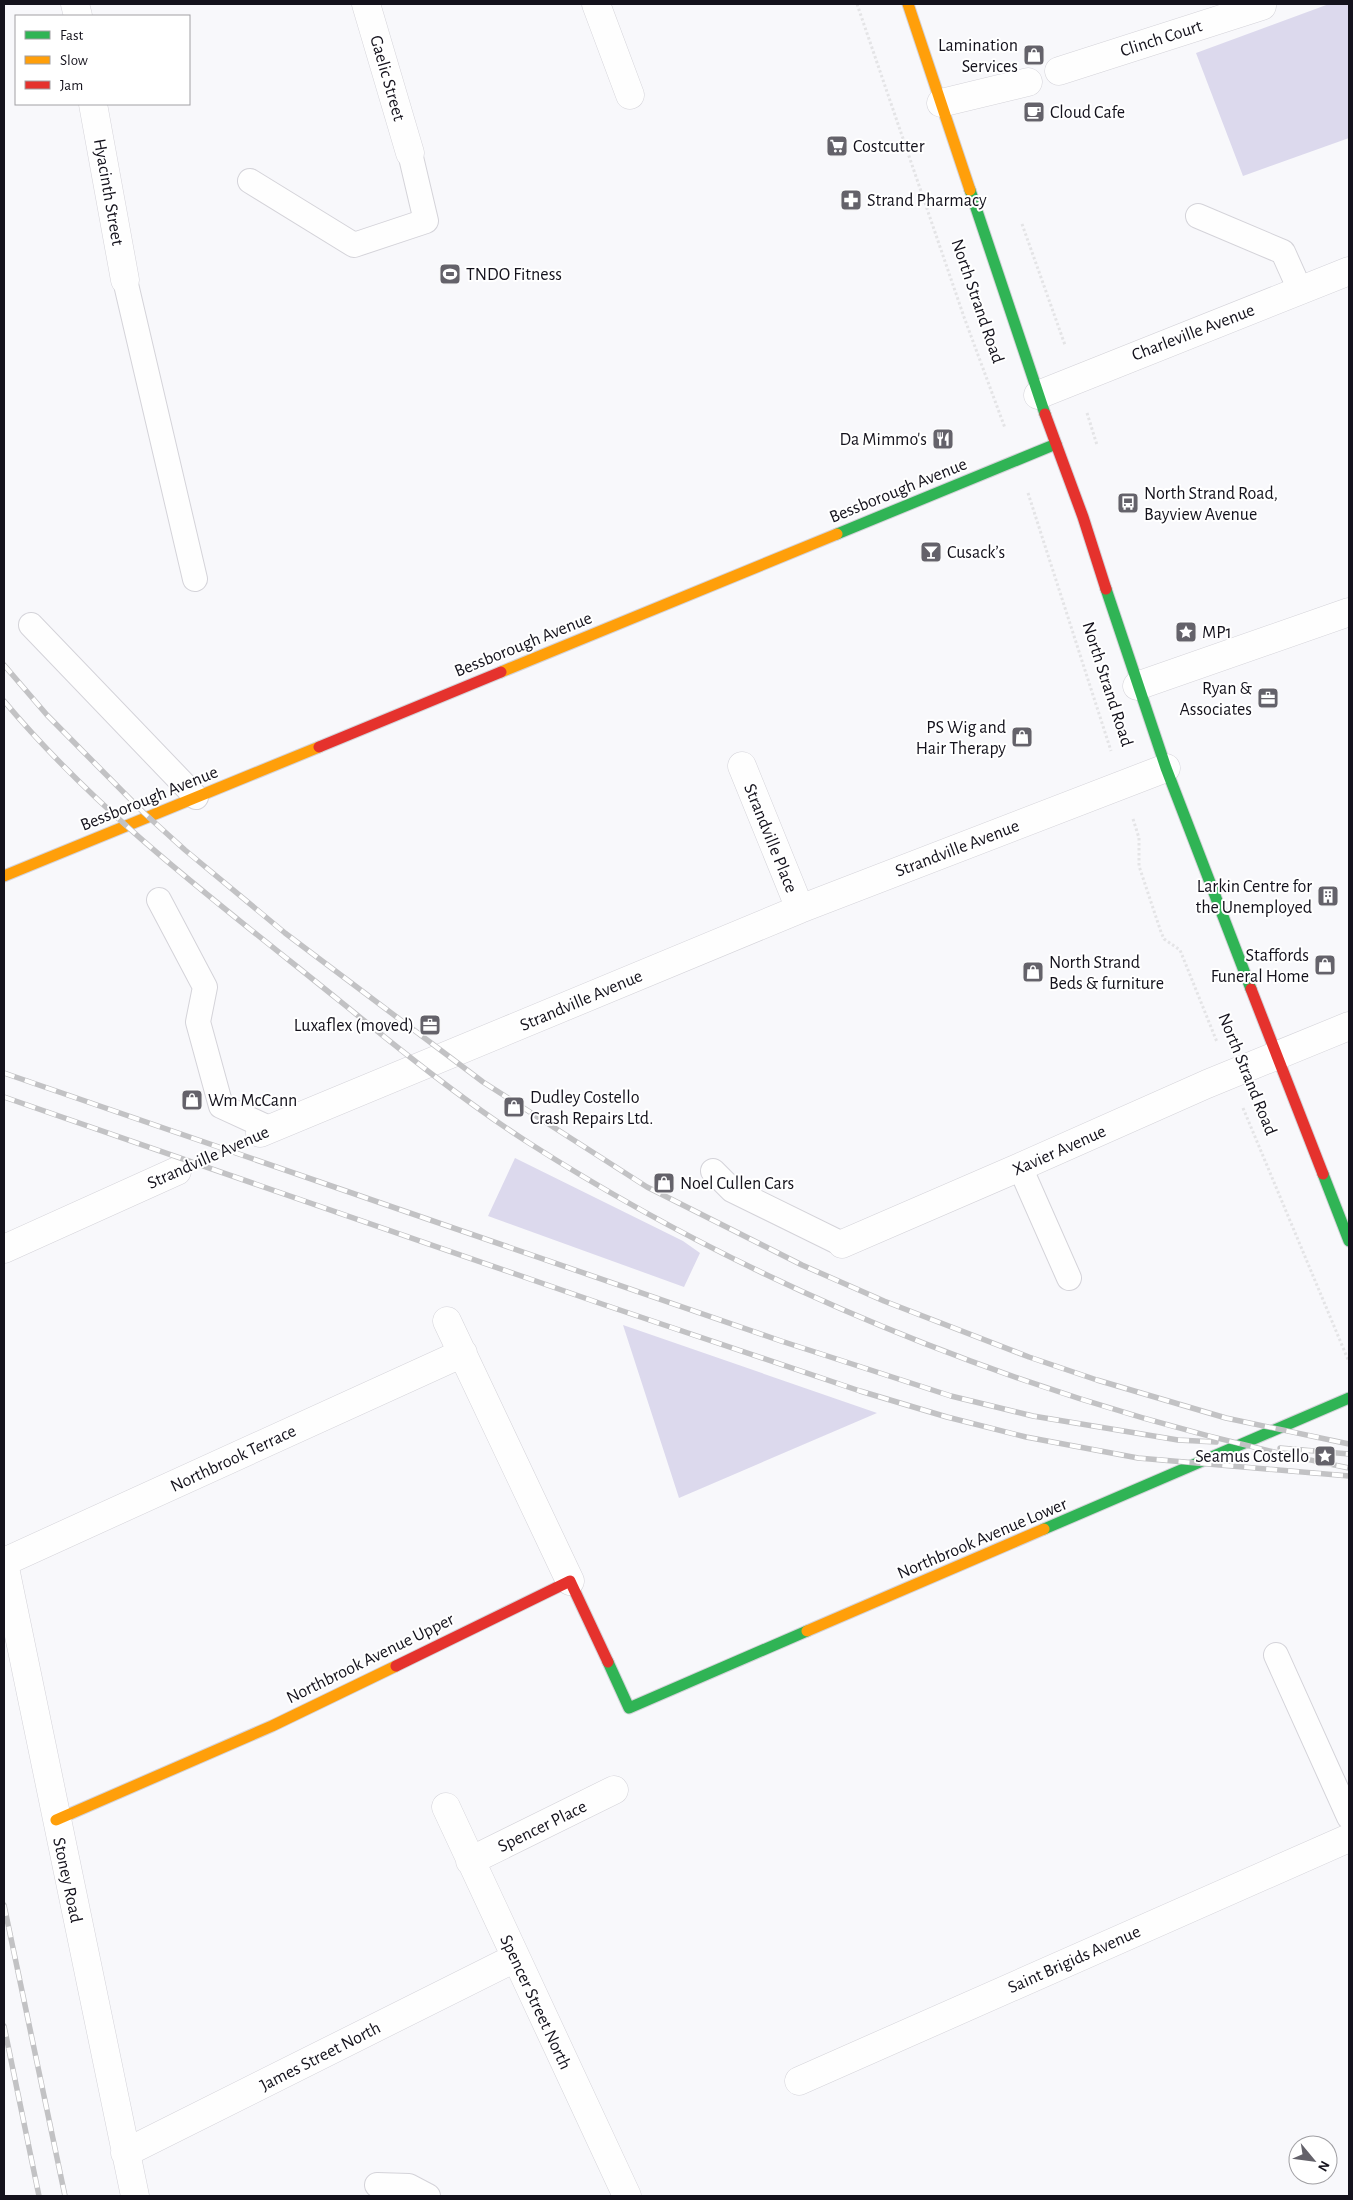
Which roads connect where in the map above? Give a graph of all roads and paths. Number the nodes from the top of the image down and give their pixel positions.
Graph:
1 (366, 4) edge
2 (596, 4) edge
3 (857, 4) edge
4 (908, 4) edge
5 (1263, 4) edge
6 (1059, 72) dead end
7 (1028, 82) dead end
8 (630, 95) dead end
9 (941, 103) junction
10 (93, 105) edge
11 (410, 153) joint
12 (250, 181) dead end
13 (1198, 216) dead end
14 (1349, 271) edge
15 (125, 280) joint
16 (1300, 290) junction
17 (1038, 395) junction
18 (1056, 444) junction
19 (1018, 461) junction
20 (195, 579) dead end
21 (1349, 612) edge
22 (30, 625) dead end
23 (1137, 686) junction
24 (742, 766) dead end
25 (1166, 768) junction
26 (1122, 784) junction
27 (196, 797) junction
28 (4, 876) edge
29 (159, 900) dead end
30 (800, 909) junction
31 (1349, 1026) edge
32 (1276, 1057) junction
33 (1230, 1074) junction
34 (265, 1131) junction
35 (1020, 1167) junction
36 (177, 1171) joint
37 (713, 1171) dead end
38 (1349, 1241) edge
39 (842, 1244) joint
40 (4, 1249) edge
41 (1069, 1278) dead end
42 (447, 1321) dead end
43 (462, 1353) junction
44 (1349, 1362) edge
45 (1349, 1398) edge
46 (4, 1563) edge
47 (570, 1581) junction
48 (1276, 1655) dead end
49 (614, 1790) dead end
50 (446, 1808) dead end
51 (1349, 1817) edge
52 (56, 1820) junction
53 (1349, 1838) edge
54 (470, 1861) junction
55 (515, 1958) junction
56 (799, 2081) dead end
57 (125, 2154) junction
58 (377, 2185) dead end
59 (134, 2196) edge
60 (428, 2196) edge
61 (627, 2196) edge

1 - 11 street, Gaelic Street
2 - 8 street
3 - 19 path, North Strand Road
4 - 9 street, North Strand Road
5 - 6 street, Clinch Court
7 - 9 street
9 - 17 street, North Strand Road
10 - 15 street, Hyacinth Street
11 - 12 lane
13 - 16 lane
14 - 16 street, Charleville Avenue
15 - 20 lane
16 - 17 street, Charleville Avenue
17 - 18 street, North Strand Road
18 - 19 street, Bessborough Avenue
18 - 23 street, North Strand Road
19 - 26 path, North Strand Road
19 - 27 street, Bessborough Avenue
21 - 23 street
22 - 27 lane
23 - 25 street, North Strand Road
24 - 30 street, Strandville Place
25 - 26 street, Strandville Avenue
25 - 32 street, North Strand Road
26 - 30 street, Strandville Avenue
26 - 33 path, North Strand Road
27 - 28 street, Bessborough Avenue
29 - 34 lane
30 - 34 street, Strandville Avenue
31 - 32 street, Xavier Avenue
32 - 33 street, Xavier Avenue
32 - 38 street, North Strand Road
33 - 35 street, Xavier Avenue
33 - 44 path, North Strand Road
34 - 36 path, Strandville Avenue
35 - 39 street, Xavier Avenue
35 - 41 lane
36 - 40 street, Strandville Avenue
37 - 39 lane
42 - 43 street
43 - 46 street, Northbrook Terrace
43 - 47 street
45 - 47 street, Northbrook Avenue Lower
46 - 52 street, Stoney Road
47 - 52 street, Northbrook Avenue Upper
48 - 51 lane
49 - 54 street, Spencer Place
50 - 54 street, Spencer Street North
52 - 57 street, Stoney Road
53 - 56 street, Saint Brigids Avenue
54 - 55 street, Spencer Street North
55 - 57 street, James Street North
55 - 61 street, Spencer Street North
57 - 59 street, Stoney Road
58 - 60 lane

